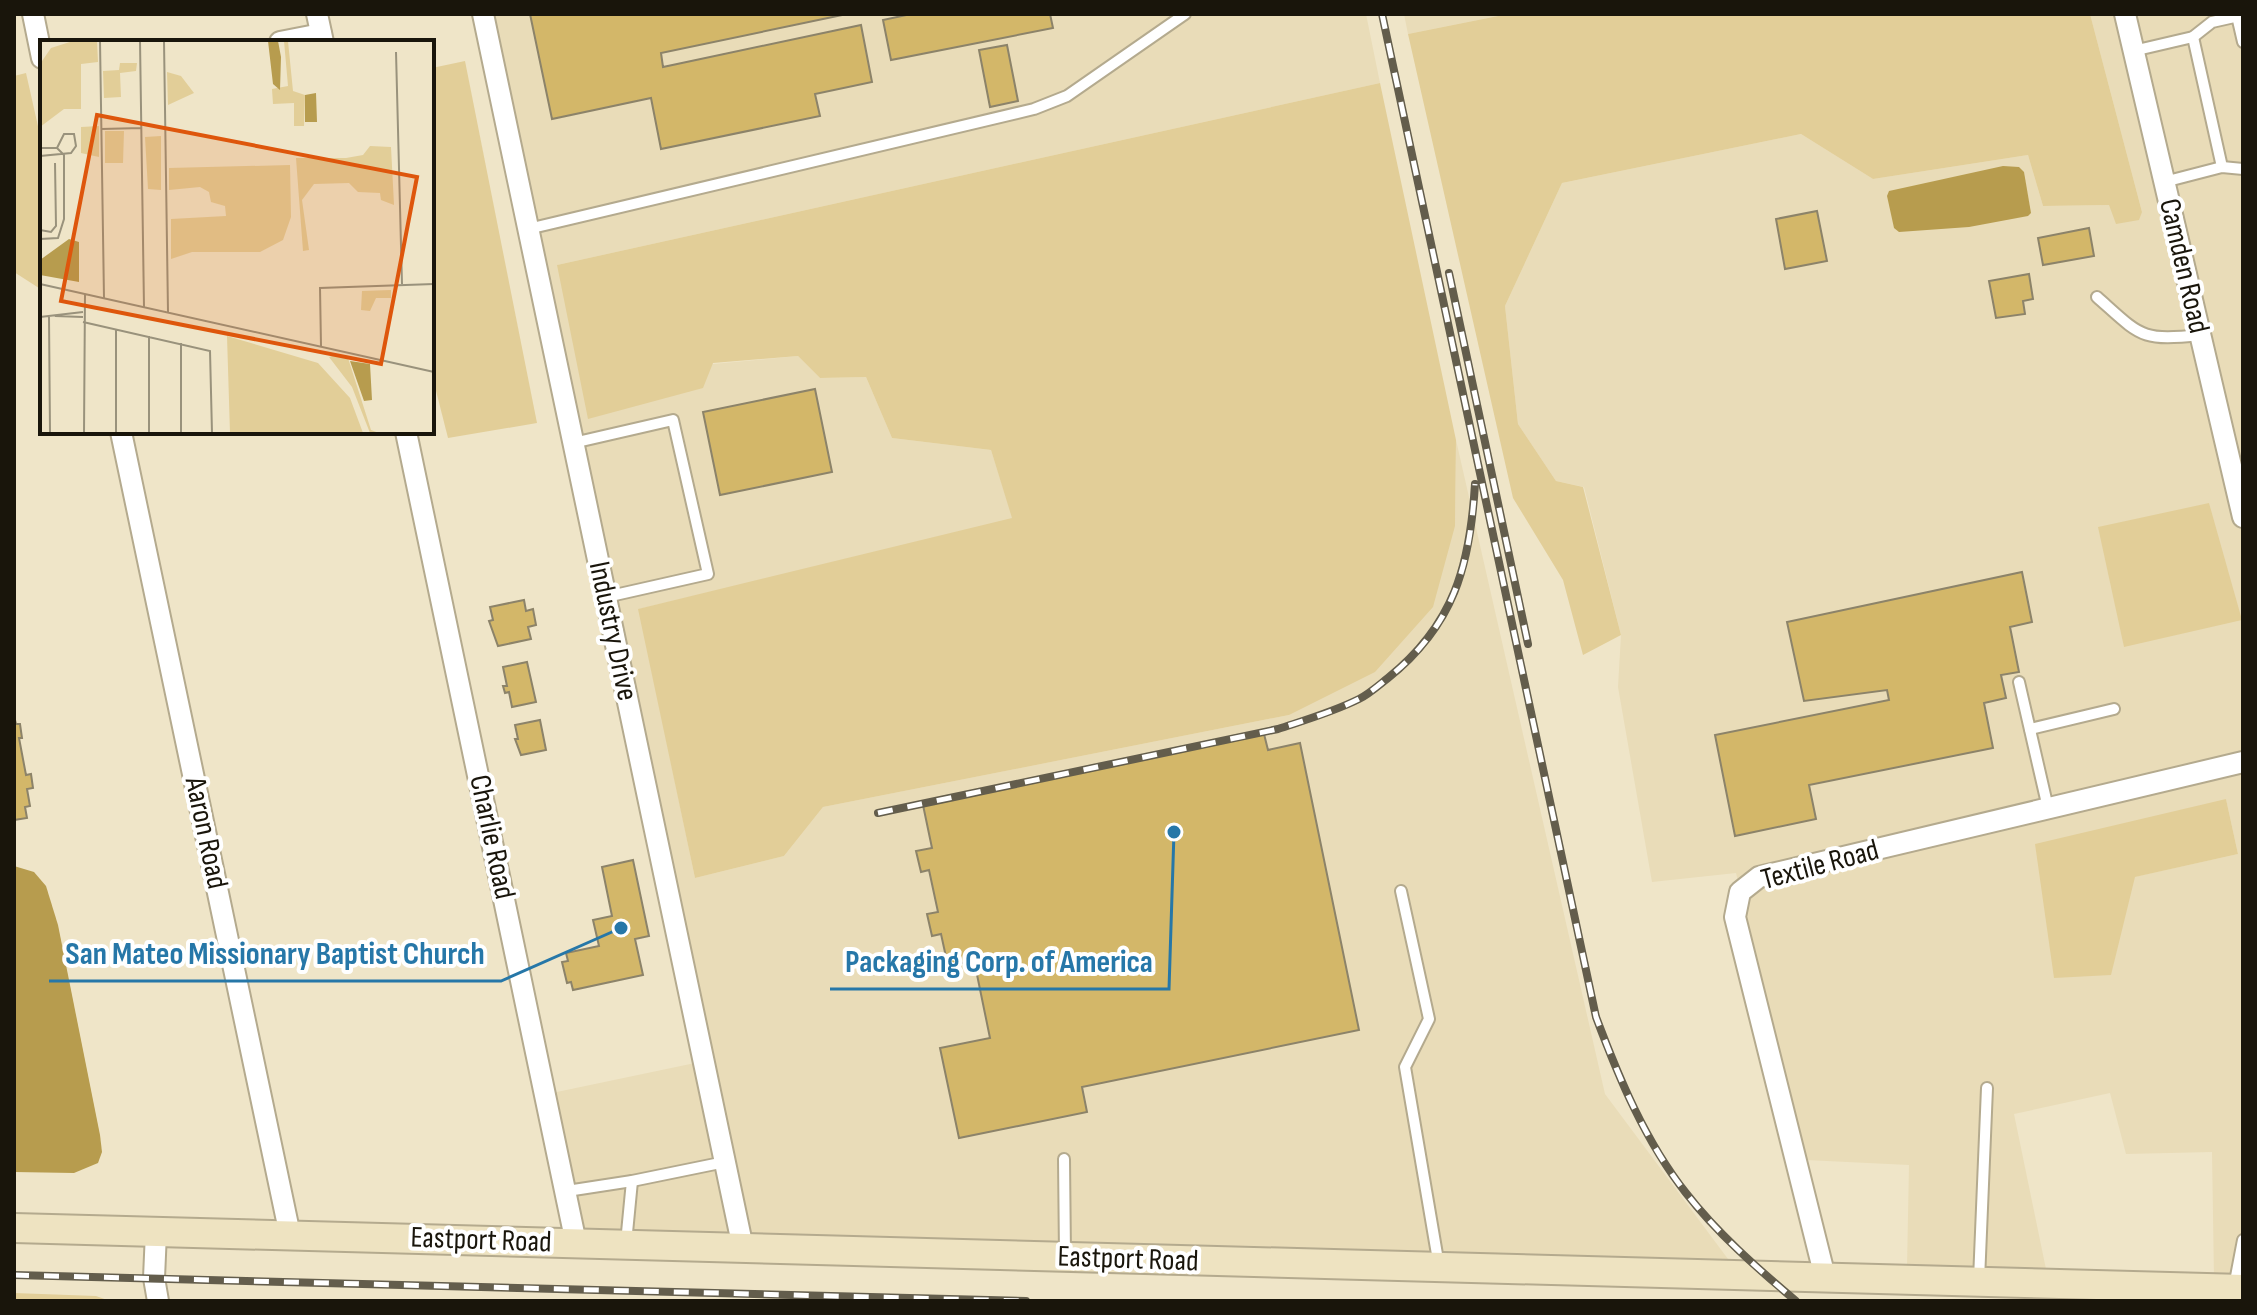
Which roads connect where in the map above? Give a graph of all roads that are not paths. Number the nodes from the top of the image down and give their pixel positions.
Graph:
1 (33, 14) edge
2 (483, 14) edge
3 (1185, 14) edge
4 (2125, 14) edge
5 (2240, 16) edge
6 (320, 30) edge
7 (2193, 37) junction
8 (287, 40) edge
9 (2243, 42) edge
10 (40, 48) edge
11 (2133, 51) junction
12 (2222, 167) junction
13 (2243, 169) edge
14 (2164, 182) junction
15 (528, 229) junction
16 (2097, 297) dead end
17 (2201, 335) junction
18 (121, 434) edge
19 (406, 434) edge
20 (573, 443) junction
21 (2243, 517) edge
22 (606, 597) junction
23 (2019, 682) dead end
24 (2114, 709) dead end
25 (2030, 729) junction
26 (2243, 762) edge
27 (2048, 808) junction
28 (1401, 891) dead end
29 (1987, 1088) dead end
30 (1064, 1159) dead end
31 (725, 1162) junction
32 (632, 1181) junction
33 (567, 1191) junction
34 (14, 1228) edge
35 (156, 1232) junction
36 (290, 1235) junction
37 (2243, 1240) edge
38 (576, 1243) junction
39 (625, 1245) junction
40 (743, 1248) junction
41 (1065, 1257) junction
42 (1439, 1268) junction
43 (1825, 1277) junction
44 (1979, 1282) junction
45 (2238, 1289) edge
46 (158, 1301) edge

1 - 10 street
2 - 15 street, Industry Drive
3 - 15 lane
4 - 11 street, Camden Road
5 - 7 lane
5 - 9 lane
6 - 8 street
7 - 11 lane
7 - 12 lane
11 - 14 street, Camden Road
12 - 13 lane
12 - 14 lane
14 - 17 street, Camden Road
15 - 20 street, Industry Drive
16 - 17 lane
17 - 21 street, Camden Road
18 - 36 street, Aaron Road
19 - 33 street, Charlie Road
20 - 22 street, Industry Drive
20 - 22 lane
22 - 31 street, Industry Drive
23 - 25 lane
24 - 25 lane
25 - 27 lane
26 - 27 street, Textile Road
27 - 43 street, Textile Road
28 - 42 lane
29 - 44 lane
30 - 41 lane
31 - 32 lane
31 - 40 street, Industry Drive
32 - 33 lane
32 - 39 lane
33 - 38 street, Charlie Road
34 - 35 street, Eastport Road
35 - 36 street, Eastport Road
35 - 46 street
36 - 38 street, Eastport Road
37 - 45 lane
38 - 39 street, Eastport Road
39 - 40 street, Eastport Road
40 - 41 street, Eastport Road
41 - 42 street, Eastport Road
42 - 43 street, Eastport Road
43 - 44 street, Eastport Road
44 - 45 street, Eastport Road

